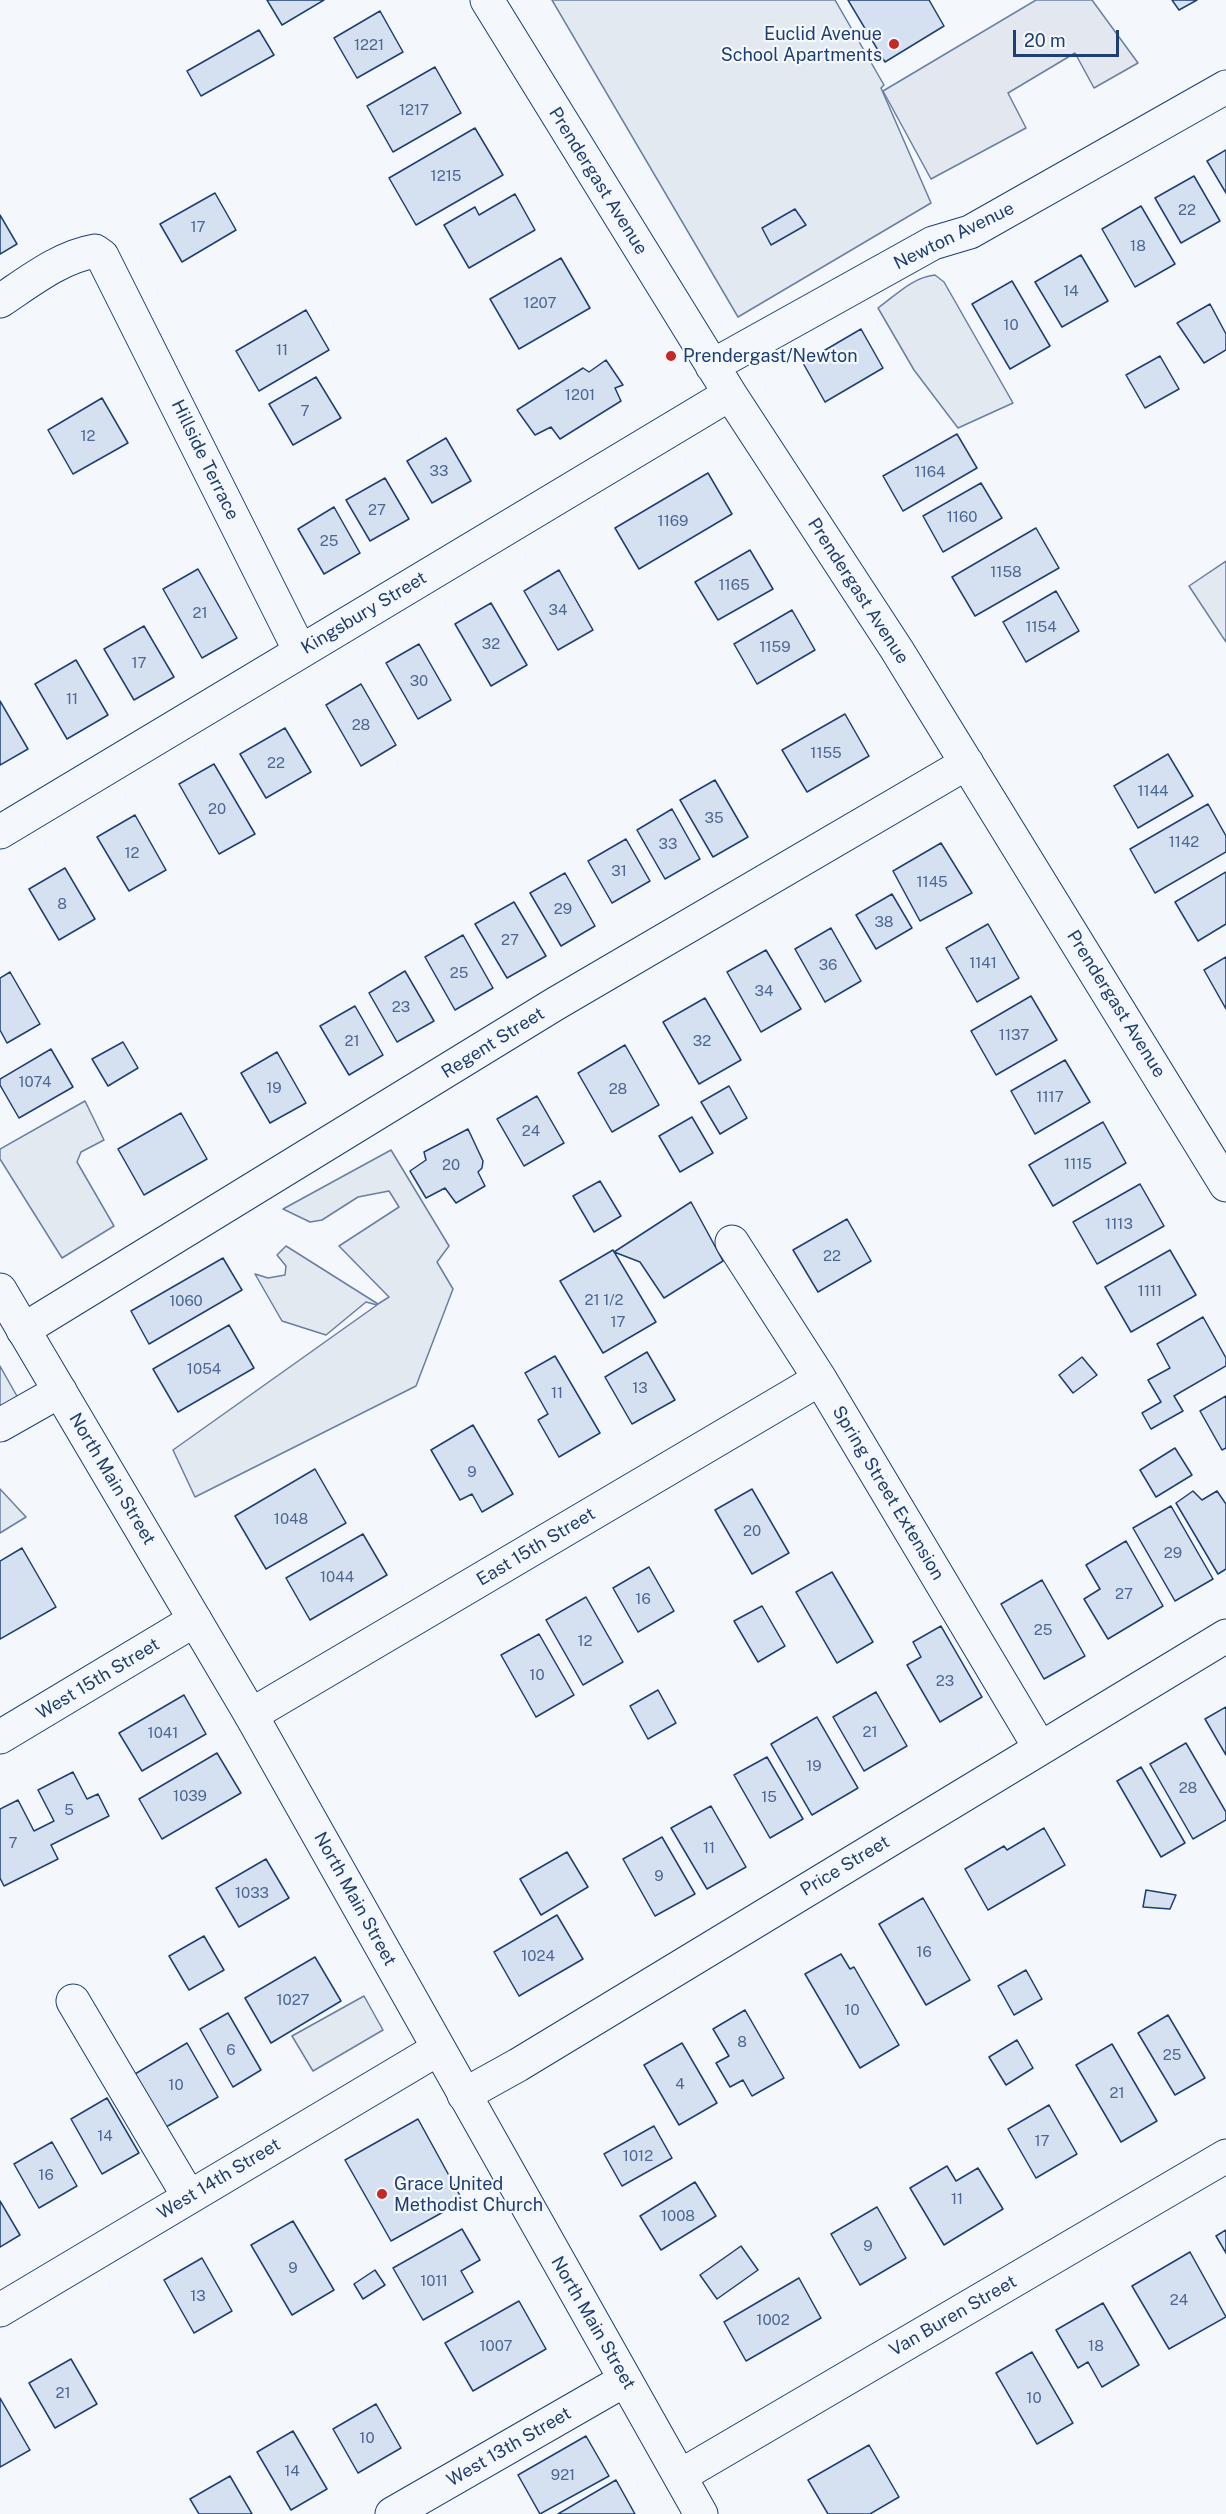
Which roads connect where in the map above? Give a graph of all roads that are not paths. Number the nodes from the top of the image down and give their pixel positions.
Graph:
1 (487, 0) edge
2 (1226, 87) edge
3 (0, 301) edge
4 (712, 366) junction
5 (730, 394) junction
6 (300, 651) junction
7 (967, 763) junction
8 (0, 832) edge
9 (1224, 1177) edge
10 (732, 1242) dead end
11 (0, 1290) edge
12 (23, 1330) junction
13 (820, 1379) junction
14 (60, 1391) junction
15 (0, 1425) edge
16 (195, 1620) junction
17 (1226, 1636) edge
18 (251, 1714) junction
19 (0, 1737) edge
20 (1040, 1748) junction
21 (73, 2001) dead end
22 (438, 2049) junction
23 (464, 2095) junction
24 (1226, 2156) edge
25 (189, 2197) junction
26 (0, 2310) edge
27 (625, 2380) junction
28 (680, 2476) junction
29 (392, 2514) edge
30 (701, 2514) edge

1 - 4 main road, Prendergast Avenue
2 - 4 main road, Newton Avenue
3 - 6 main road, Hillside Terrace
4 - 5 main road, Prendergast Avenue
5 - 6 main road, Kingsbury Street
5 - 7 main road, Prendergast Avenue
6 - 8 main road, Kingsbury Street
7 - 9 main road, Prendergast Avenue
7 - 12 main road, Regent Street
10 - 13 main road, Spring Street Extension
11 - 12 main road, North Main Street
12 - 14 main road, North Main Street
13 - 18 main road, East 15th Street
13 - 20 main road, Spring Street Extension
14 - 15 main road
14 - 16 main road, North Main Street
16 - 18 main road, North Main Street
16 - 19 main road, West 15th Street
17 - 20 main road, Price Street
18 - 22 main road, North Main Street
20 - 23 main road, Price Street
21 - 25 main road
22 - 23 main road, North Main Street
22 - 25 main road, West 14th Street
23 - 27 main road, North Main Street
24 - 28 main road, Van Buren Street
25 - 26 main road, West 14th Street
27 - 28 main road, North Main Street
27 - 29 main road, West 13th Street
28 - 30 main road, North Main Street

